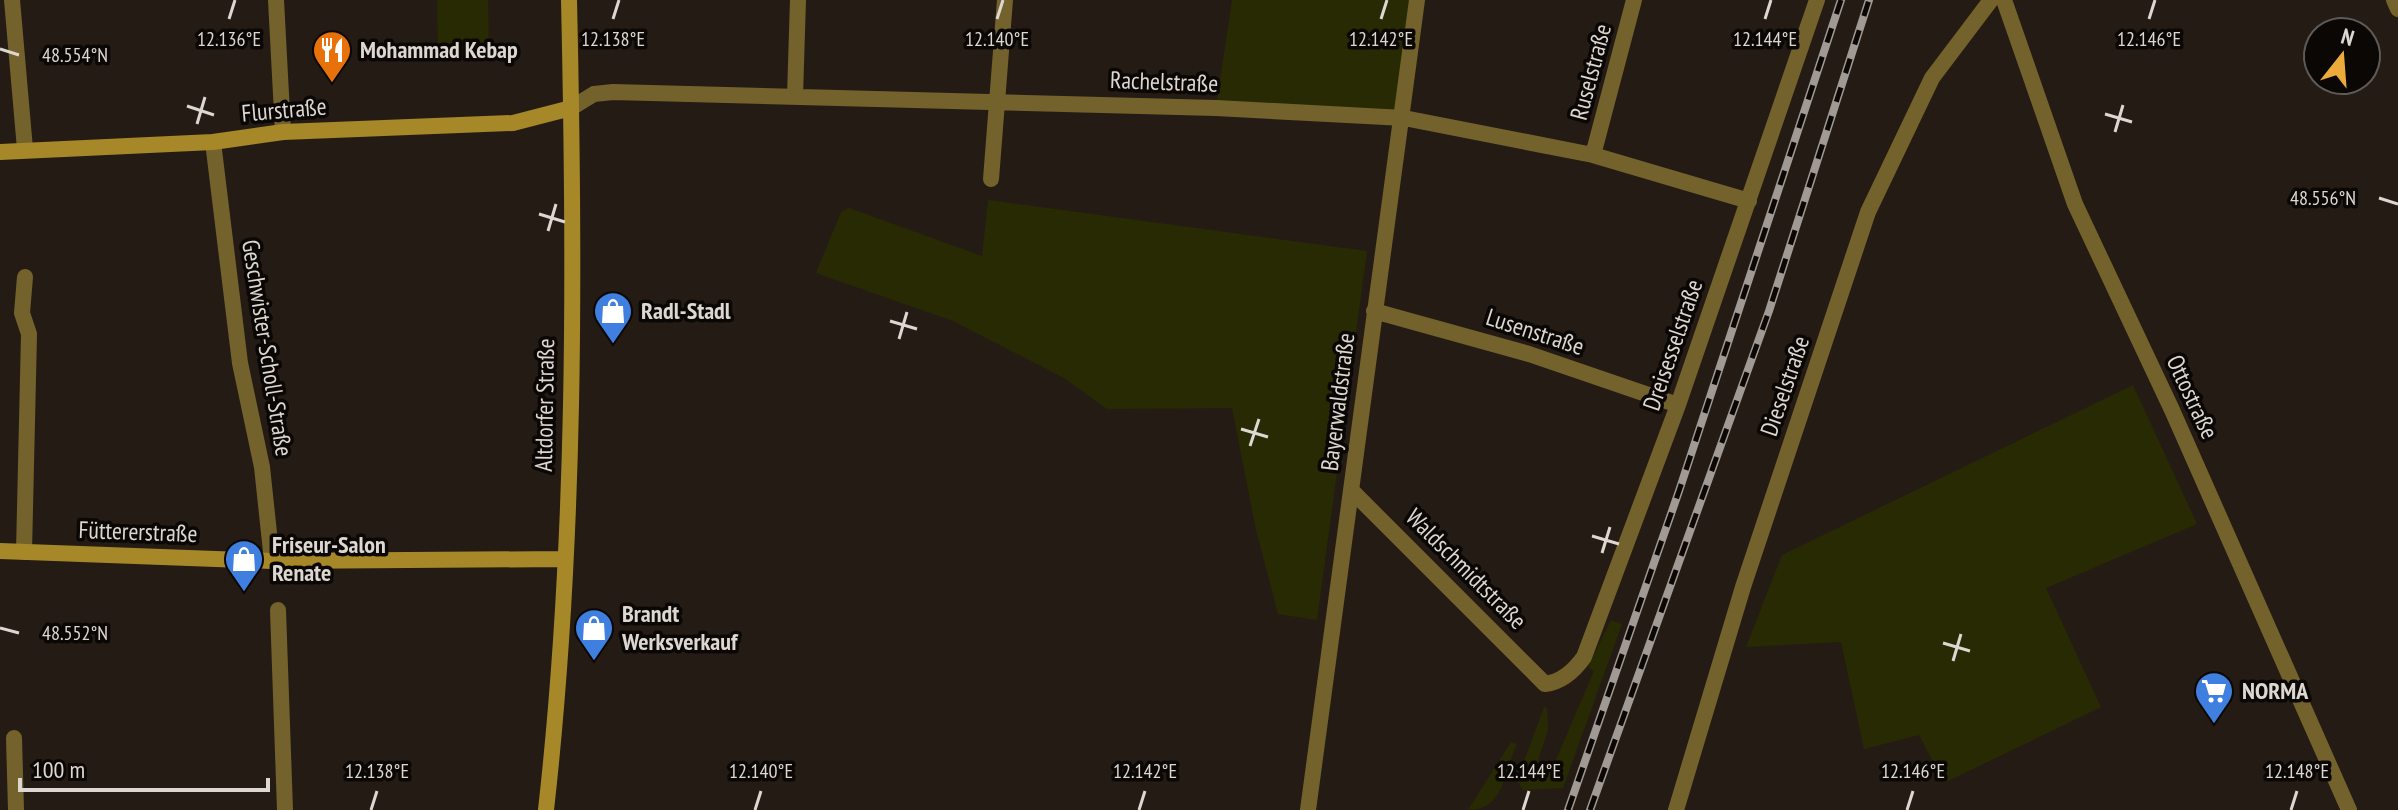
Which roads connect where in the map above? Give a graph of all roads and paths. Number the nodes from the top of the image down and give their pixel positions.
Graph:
1 (12, 0) edge
2 (276, 0) edge
3 (569, 0) edge
4 (798, 0) edge
5 (1005, 0) edge
6 (1417, 0) edge
7 (1634, 0) edge
8 (1817, 0) edge
9 (1991, 0) edge
10 (2004, 0) edge
11 (2394, 0) edge
12 (2398, 9) edge
13 (795, 96) junction
14 (996, 101) junction
15 (571, 108) junction
16 (1404, 118) junction
17 (283, 132) junction
18 (213, 142) junction
19 (25, 149) junction
20 (0, 152) edge
21 (1593, 155) junction
22 (991, 179) dead end
23 (1749, 201) junction
24 (25, 277) dead end
25 (1374, 311) junction
26 (1678, 405) junction
27 (1351, 490) junction
28 (0, 551) edge
29 (24, 552) junction
30 (563, 559) junction
31 (272, 561) junction
32 (278, 610) dead end
33 (1545, 684) joint
34 (14, 738) dead end
35 (16, 810) edge
36 (285, 810) edge
37 (546, 810) edge
38 (1308, 810) edge
39 (1676, 810) edge
40 (2349, 810) edge

1 - 19 street
2 - 17 street
3 - 15 street, Altdorfer Straße
4 - 13 street
5 - 14 street
6 - 16 street, Bayerwaldstraße
7 - 21 street, Ruselstraße
8 - 23 street, Dreisesselstraße
9 - 39 street, Dieselstraße
10 - 40 street, Ottostraße
11 - 12 street
13 - 14 street, Rachelstraße
13 - 15 street, Rachelstraße
14 - 16 street, Rachelstraße
14 - 22 street
15 - 17 street, Flurstraße
15 - 30 street, Altdorfer Straße
16 - 21 street, Rachelstraße
16 - 25 street, Bayerwaldstraße
17 - 18 street, Flurstraße
18 - 19 street, Flurstraße
18 - 31 street, Geschwister-Scholl-Straße
19 - 20 street, Flurstraße
21 - 23 street, Rachelstraße
23 - 26 street, Dreisesselstraße
24 - 29 street
25 - 26 street, Lusenstraße
25 - 27 street, Bayerwaldstraße
26 - 33 street, Dreisesselstraße
27 - 33 street, Waldschmidtstraße
27 - 38 street, Bayerwaldstraße
28 - 29 street, Füttererstraße
29 - 31 street, Füttererstraße
30 - 31 street, Füttererstraße
30 - 37 street, Altdorfer Straße
32 - 36 street
34 - 35 street

